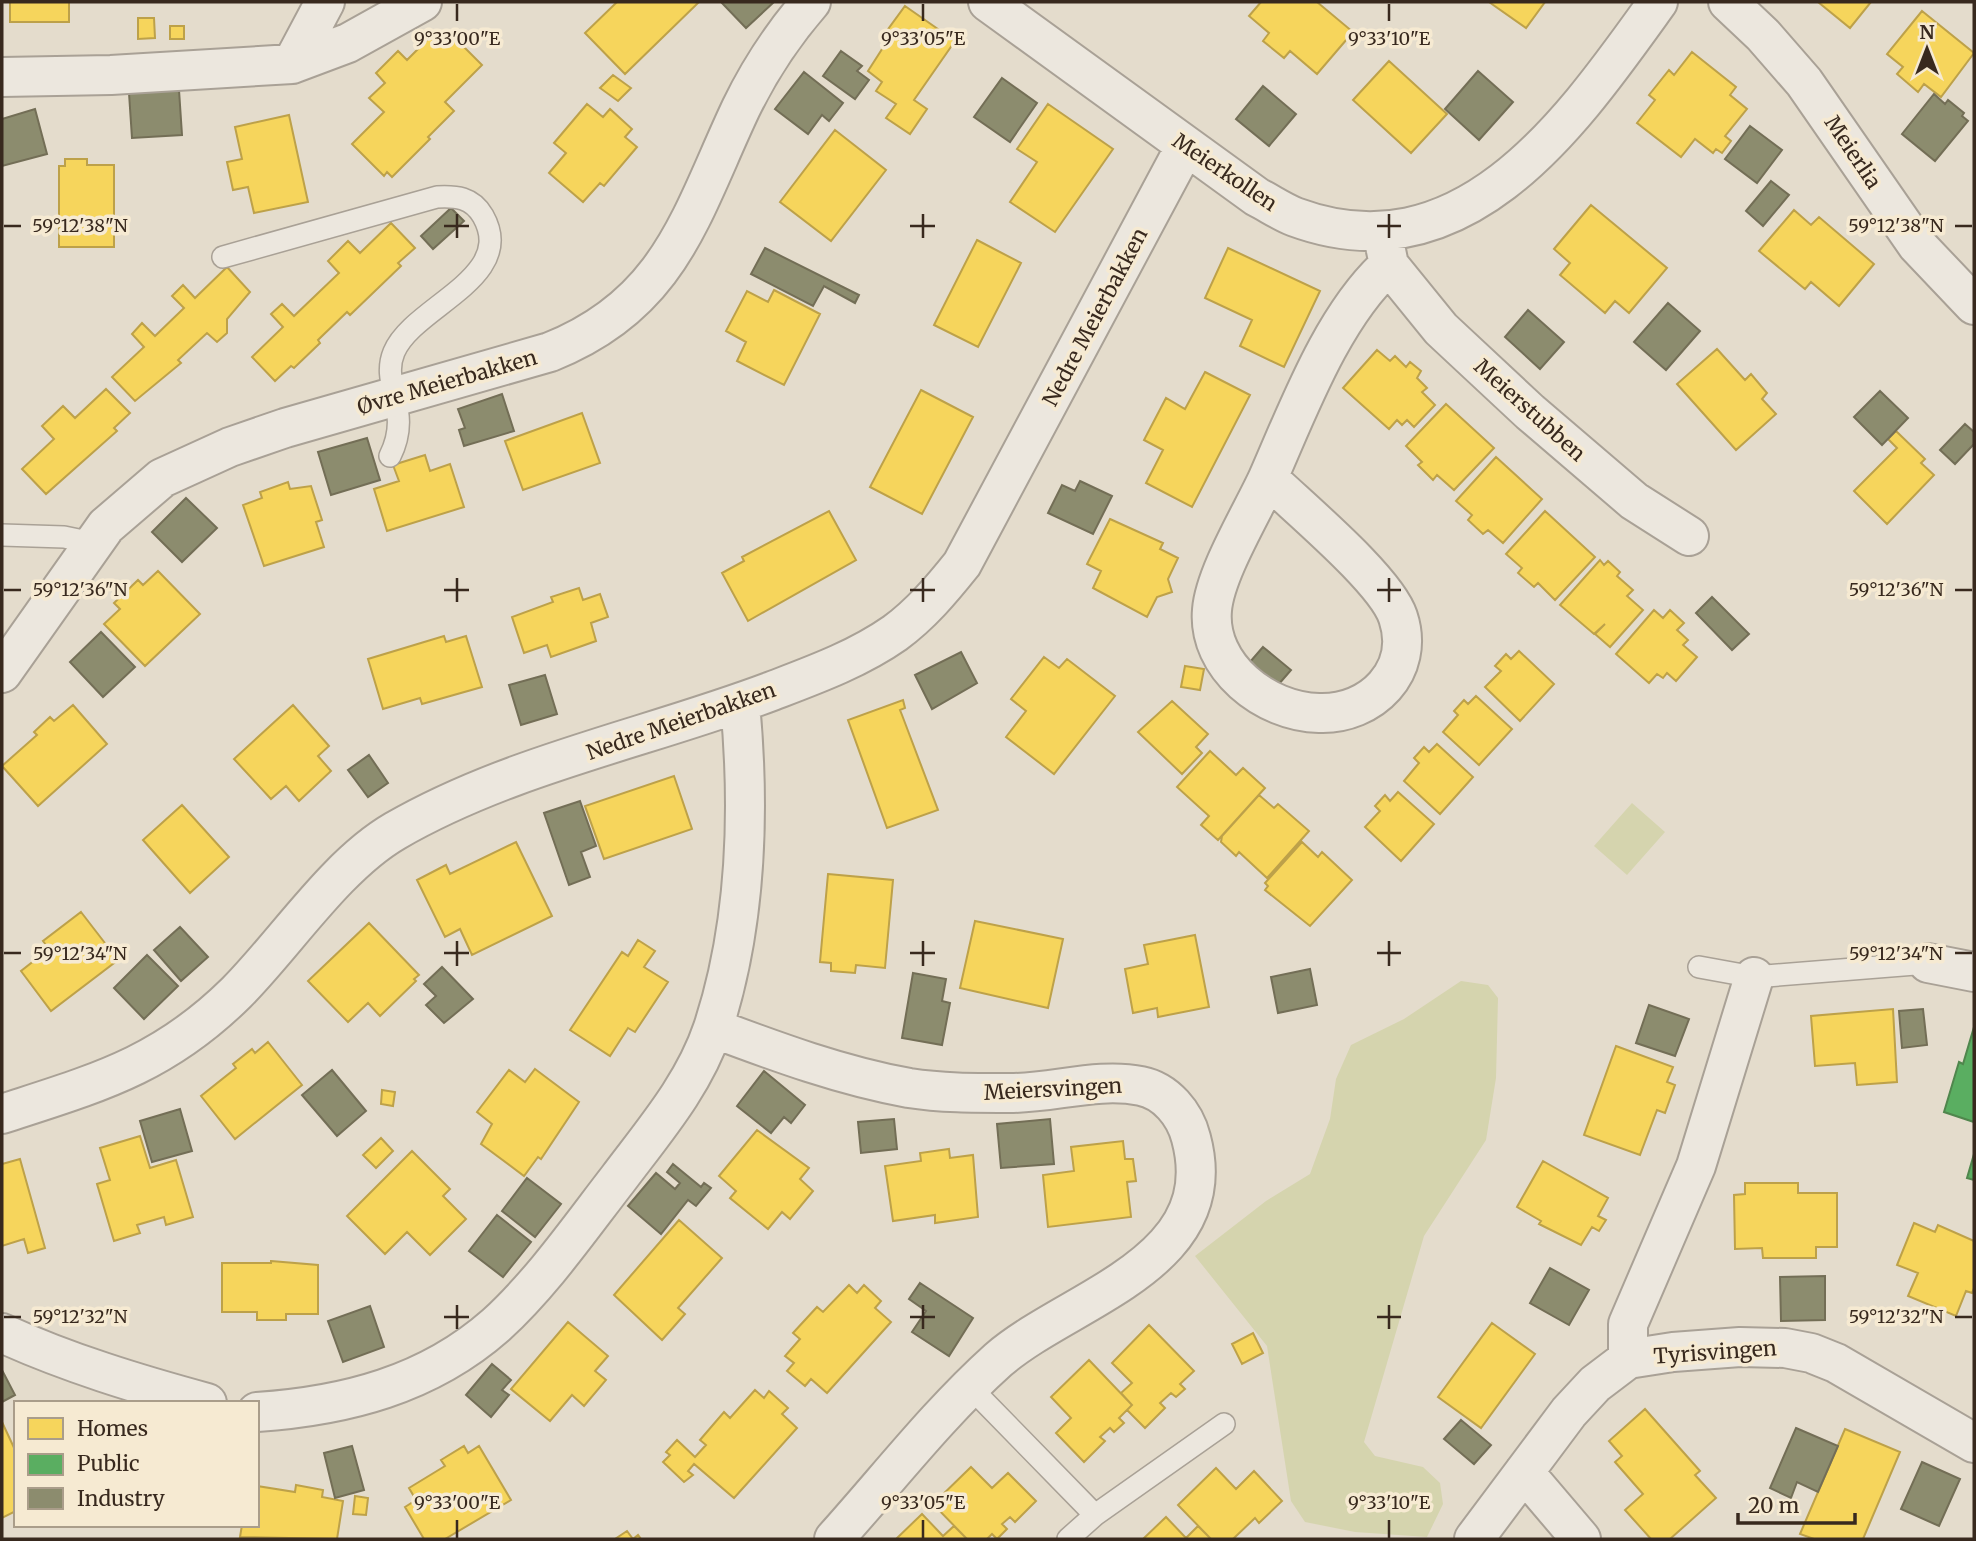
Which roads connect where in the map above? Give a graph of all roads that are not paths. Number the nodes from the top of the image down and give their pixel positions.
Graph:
1 (325, 2) edge
2 (422, 2) edge
3 (811, 2) edge
4 (988, 2) edge
5 (1658, 2) edge
6 (1728, 2) edge
7 (292, 64) junction
8 (2, 77) edge
9 (1185, 147) junction
10 (1385, 248) junction
11 (223, 257) dead end
12 (1974, 305) edge
13 (397, 398) junction
14 (390, 456) dead end
15 (1268, 478) junction
16 (1689, 536) dead end
17 (4, 539) edge
18 (93, 543) junction
19 (2, 673) edge
20 (740, 703) junction
21 (1928, 964) joint
22 (1699, 967) dead end
23 (1974, 972) edge
24 (1754, 977) junction
25 (713, 1028) junction
26 (2, 1114) edge
27 (2, 1333) edge
28 (1629, 1359) junction
29 (970, 1387) junction
30 (202, 1401) edge
31 (259, 1412) edge
32 (1224, 1424) dead end
33 (1974, 1443) edge
34 (1524, 1472) junction
35 (1094, 1515) junction
36 (834, 1539) edge
37 (1068, 1539) edge
38 (1474, 1539) edge
39 (1581, 1539) edge

1 - 7 street
2 - 7 street
3 - 13 street, Øvre Meierbakken
4 - 9 street, Meierkollen
5 - 10 street, Meierkollen
6 - 12 street, Meierlia
7 - 8 street
9 - 10 street, Meierkollen
9 - 20 street, Nedre Meierbakken
10 - 15 street
10 - 16 street, Meierstubben
11 - 13 lane
13 - 14 lane
13 - 18 street, Øvre Meierbakken
15 - 15 street
17 - 18 lane
18 - 19 street, Øvre Meierbakken
20 - 25 street
20 - 26 street, Nedre Meierbakken
21 - 23 street
21 - 24 lane
22 - 24 lane
24 - 28 street
25 - 29 street, Meiersvingen
25 - 31 street
27 - 30 street
28 - 33 street, Tyrisvingen
28 - 34 street, Tyrisvingen
29 - 35 lane
29 - 36 street, Meiersvingen
32 - 35 lane
34 - 38 street, Tyrisvingen
34 - 39 street
35 - 37 lane

